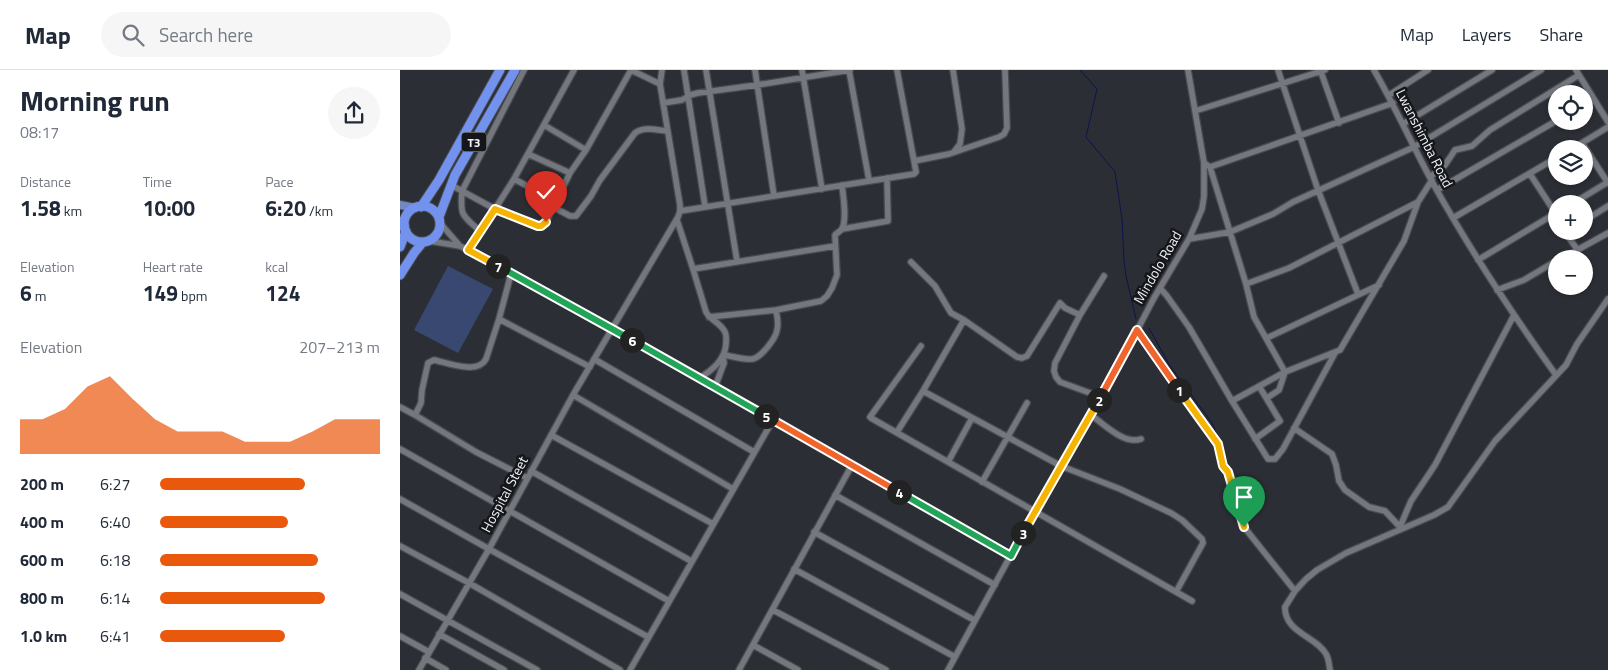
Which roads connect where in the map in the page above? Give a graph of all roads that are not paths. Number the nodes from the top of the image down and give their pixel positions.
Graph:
1 (500, 70) edge
2 (515, 70) edge
3 (524, 70) edge
4 (574, 70) edge
5 (631, 70) edge
6 (662, 70) edge
7 (684, 70) edge
8 (706, 70) edge
9 (754, 70) edge
10 (802, 70) edge
11 (849, 70) edge
12 (897, 70) edge
13 (953, 70) edge
14 (1005, 70) edge
15 (1188, 70) edge
16 (1278, 70) edge
17 (1374, 70) edge
18 (1428, 70) edge
19 (1492, 70) edge
20 (1541, 70) edge
21 (1323, 71) edge
22 (1578, 72) edge
23 (804, 78) junction
24 (1282, 82) junction
25 (660, 84) junction
26 (757, 85) junction
27 (710, 92) junction
28 (1388, 95) junction
29 (688, 96) junction
30 (663, 102) junction
31 (1393, 103) junction
32 (1196, 111) junction
33 (1608, 122) edge
34 (1339, 123) junction
35 (1403, 124) junction
36 (544, 125) junction
37 (1548, 126) edge
38 (1608, 127) edge
39 (667, 131) junction
40 (1300, 135) junction
41 (1587, 140) edge
42 (1414, 147) junction
43 (586, 150) junction
44 (954, 152) junction
45 (528, 154) junction
46 (1593, 160) edge
47 (914, 161) junction
48 (1204, 163) junction
49 (1548, 163) edge
50 (1210, 168) junction
51 (570, 173) junction
52 (1530, 174) junction
53 (887, 178) junction
54 (514, 179) junction
55 (1431, 179) junction
56 (869, 180) junction
57 (1608, 183) edge
58 (450, 185) junction
59 (842, 185) junction
60 (822, 189) junction
61 (1318, 190) junction
62 (1437, 190) junction
63 (462, 191) junction
64 (1587, 195) edge
65 (774, 196) junction
66 (1418, 202) junction
67 (1548, 202) edge
68 (728, 203) junction
69 (554, 204) junction
70 (400, 205) edge
71 (705, 206) junction
72 (1608, 206) edge
73 (418, 207) junction
74 (495, 209) junction
75 (680, 211) junction
76 (1593, 215) edge
77 (1453, 218) junction
78 (1548, 219) edge
79 (439, 220) junction
80 (676, 220) junction
81 (404, 226) edge
82 (842, 229) junction
83 (480, 231) junction
84 (1230, 232) junction
85 (1608, 232) edge
86 (1189, 239) junction
87 (1571, 240) edge
88 (426, 242) junction
89 (1338, 243) junction
90 (460, 246) junction
91 (835, 246) junction
92 (400, 247) edge
93 (468, 250) junction
94 (1577, 250) joint
95 (1478, 260) junction
96 (737, 261) junction
97 (911, 262) dead end
98 (1548, 266) edge
99 (693, 269) junction
100 (511, 274) junction
101 (400, 275) edge
102 (1104, 276) dead end
103 (1246, 284) junction
104 (1379, 285) junction
105 (1160, 288) junction
106 (1497, 290) junction
107 (1358, 294) junction
108 (1608, 300) edge
109 (776, 310) junction
110 (1080, 315) junction
111 (1514, 315) junction
112 (709, 317) junction
113 (499, 319) junction
114 (964, 320) junction
115 (612, 329) junction
116 (1137, 330) junction
117 (1267, 338) junction
118 (921, 346) dead end
119 (1335, 353) junction
120 (724, 355) junction
121 (594, 359) junction
122 (590, 367) junction
123 (1285, 372) junction
124 (1556, 375) junction
125 (700, 378) junction
126 (1259, 386) junction
127 (715, 387) junction
128 (923, 391) junction
129 (573, 395) junction
130 (1101, 398) junction
131 (1267, 398) junction
132 (1232, 401) junction
133 (1027, 403) dead end
134 (400, 407) edge
135 (415, 415) junction
136 (1091, 415) junction
137 (972, 418) junction
138 (773, 420) junction
139 (1294, 428) junction
140 (897, 432) junction
141 (551, 435) junction
142 (1008, 437) junction
143 (1141, 439) dead end
144 (1255, 439) junction
145 (400, 450) edge
146 (754, 452) junction
147 (948, 462) junction
148 (852, 465) junction
149 (1061, 466) junction
150 (530, 471) junction
151 (527, 478) junction
152 (982, 482) junction
153 (733, 489) junction
154 (835, 495) junction
155 (400, 498) edge
156 (1035, 511) junction
157 (509, 512) junction
158 (712, 524) junction
159 (1399, 528) junction
160 (814, 532) junction
161 (400, 546) edge
162 (489, 549) junction
163 (1011, 556) junction
164 (691, 561) junction
165 (794, 569) junction
166 (469, 583) junction
167 (995, 585) junction
168 (1295, 591) junction
169 (1176, 592) junction
170 (400, 594) edge
171 (669, 601) junction
172 (1192, 601) dead end
173 (773, 610) junction
174 (447, 620) junction
175 (974, 620) junction
176 (440, 634) junction
177 (400, 636) edge
178 (648, 637) junction
179 (753, 645) junction
180 (427, 655) junction
181 (954, 657) junction
182 (419, 670) edge
183 (446, 670) edge
184 (504, 670) edge
185 (537, 670) edge
186 (620, 670) edge
187 (630, 670) edge
188 (739, 670) edge
189 (798, 670) edge
190 (886, 670) edge
191 (948, 670) edge
192 (1330, 670) edge

1 - 73 highway, T3
2 - 58 highway, T3
3 - 63 street
4 - 36 street
5 - 25 street
5 - 43 street
6 - 25 street
7 - 29 street
8 - 27 street
9 - 26 street
10 - 23 street
11 - 23 street
11 - 56 street
12 - 47 street
13 - 44 street
14 - 44 street
15 - 32 street, Mindolo Road
16 - 24 street
17 - 28 street, Lwanshimba Road
18 - 28 street
19 - 35 street
20 - 42 street
21 - 24 street
21 - 34 street
22 - 33 street
22 - 55 street
23 - 26 street
23 - 60 street
24 - 32 street
24 - 40 street
25 - 30 street
26 - 27 street
26 - 65 street
27 - 29 street
27 - 68 street
28 - 31 street, Lwanshimba Road
29 - 30 street
29 - 71 street
30 - 39 street
31 - 34 street
31 - 35 street, Lwanshimba Road
32 - 48 street, Mindolo Road
34 - 40 street
35 - 42 street, Lwanshimba Road
36 - 43 street
36 - 45 street
37 - 62 street
38 - 41 street
39 - 69 street
39 - 75 street
40 - 50 street
40 - 61 street
42 - 55 street, Lwanshimba Road
42 - 61 street
43 - 51 street
44 - 47 street
45 - 51 street
45 - 54 street
46 - 57 street
47 - 53 street
48 - 50 street
48 - 86 street, Mindolo Road
49 - 52 street
50 - 84 street
51 - 69 street
52 - 67 street
52 - 77 street
53 - 56 street
53 - 82 street
54 - 69 street
54 - 74 street
55 - 62 street, Lwanshimba Road
55 - 66 street
56 - 59 street
57 - 64 street
58 - 63 street
58 - 79 highway, T3
59 - 60 street
59 - 82 street
60 - 65 street
61 - 84 street
61 - 89 street
62 - 77 street, Lwanshimba Road
63 - 74 street
63 - 83 street
65 - 68 street
66 - 89 street
66 - 104 street
68 - 71 street
68 - 96 street
69 - 74 street
70 - 73 main road
71 - 75 street
72 - 76 street
73 - 79 highway
73 - 81 highway
74 - 83 street
75 - 80 street, Hospital Steet
77 - 95 street, Lwanshimba Road
78 - 95 street
79 - 88 highway
79 - 90 street
80 - 99 street
80 - 115 street, Hospital Steet
81 - 88 highway
81 - 92 highway
82 - 91 street
83 - 93 street
84 - 86 street
84 - 103 street
85 - 94 street
86 - 105 street, Mindolo Road
87 - 94 street
88 - 90 street
88 - 101 highway
89 - 103 street
89 - 107 street
90 - 93 street
91 - 96 street
91 - 109 street
93 - 100 street
95 - 106 street, Lwanshimba Road
96 - 99 street
97 - 114 street
98 - 106 street
99 - 112 street
100 - 113 street
100 - 115 street
102 - 110 street
103 - 117 street
104 - 107 street
104 - 119 street
105 - 116 street, Mindolo Road
105 - 132 street
106 - 111 street, Lwanshimba Road
107 - 117 street
108 - 124 street
109 - 112 street
109 - 120 street
110 - 114 street
110 - 130 street
111 - 124 street, Lwanshimba Road
111 - 159 street
112 - 120 street
113 - 122 street
113 - 135 street
114 - 128 street
115 - 121 street, Hospital Steet
115 - 125 street
116 - 130 street, Mindolo Road
116 - 168 street
117 - 123 street
118 - 140 street
119 - 123 street
119 - 139 street
120 - 125 street
120 - 127 street
121 - 122 street, Hospital Steet
121 - 146 street
122 - 129 street, Hospital Steet
123 - 126 street
123 - 131 street
124 - 159 street
125 - 127 street
126 - 131 street
126 - 132 street
127 - 138 street
128 - 137 street
128 - 140 street
129 - 141 street, Hospital Steet
129 - 153 street
130 - 136 street, Mindolo Road
131 - 144 street
132 - 144 street
133 - 142 street
134 - 135 street
135 - 151 street
136 - 143 street
136 - 149 street, Mindolo Road
137 - 142 street
137 - 147 street
138 - 146 street
138 - 148 street
139 - 144 street
139 - 159 street
140 - 147 street
141 - 150 street, Hospital Steet
141 - 158 street
142 - 149 street
142 - 152 street
145 - 157 street
146 - 153 street
147 - 152 street
148 - 154 street
148 - 163 street
149 - 156 street, Mindolo Road
149 - 169 street
150 - 151 street, Hospital Steet
150 - 164 street
151 - 157 street, Hospital Steet
152 - 156 street
153 - 158 street
154 - 160 street
154 - 167 street
155 - 162 street
156 - 163 street, Mindolo Road
156 - 169 street
157 - 162 street, Hospital Steet
157 - 171 street
158 - 164 street
159 - 168 street
160 - 165 street
160 - 175 street
161 - 166 street
162 - 166 street, Hospital Steet
162 - 178 street
163 - 167 street, Mindolo Road
164 - 171 street
165 - 173 street
165 - 181 street
166 - 174 street, Hospital Steet
166 - 186 street
167 - 175 street, Mindolo Road
168 - 192 street
169 - 172 street
170 - 174 street
171 - 178 street
173 - 179 street
173 - 190 street
174 - 176 street, Hospital Steet
174 - 185 street
175 - 181 street, Mindolo Road
176 - 180 street, Hospital Steet
176 - 184 street
177 - 180 street
178 - 187 street
179 - 188 street
179 - 189 street
180 - 182 street, Hospital Steet
180 - 183 street
181 - 191 street, Mindolo Road

